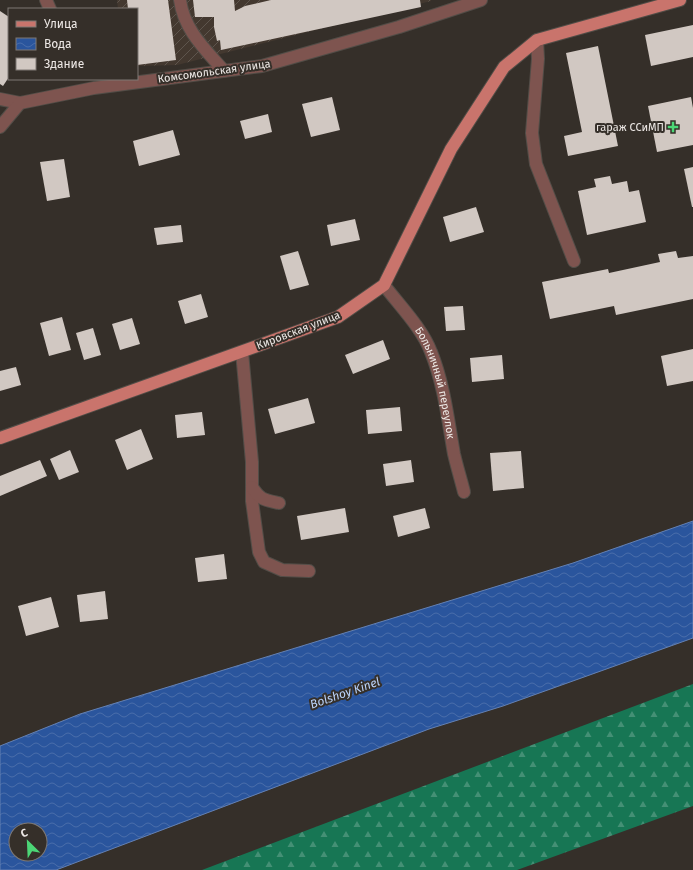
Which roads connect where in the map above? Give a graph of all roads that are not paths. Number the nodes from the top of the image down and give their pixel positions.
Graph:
1 (180, 0) edge
2 (481, 0) edge
3 (680, 0) edge
4 (536, 40) junction
5 (224, 71) junction
6 (138, 79) edge
7 (132, 80) edge
8 (91, 84) edge
9 (0, 99) edge
10 (20, 103) junction
11 (0, 127) edge
12 (574, 261) dead end
13 (384, 285) junction
14 (242, 352) junction
15 (0, 438) edge
16 (252, 487) junction
17 (464, 492) dead end
18 (279, 503) dead end
19 (309, 571) dead end

1 - 5 street
2 - 5 street, Комсомольская улица
3 - 4 main road
4 - 12 street
4 - 13 main road, Кировская улица
5 - 6 street, Комсомольская улица
7 - 8 street, Комсомольская улица
8 - 10 street, Комсомольская улица
9 - 10 street
10 - 11 street
13 - 14 main road, Кировская улица
13 - 17 street, Больничный переулок
14 - 15 main road, Кировская улица
14 - 16 street
16 - 18 street
16 - 19 street

